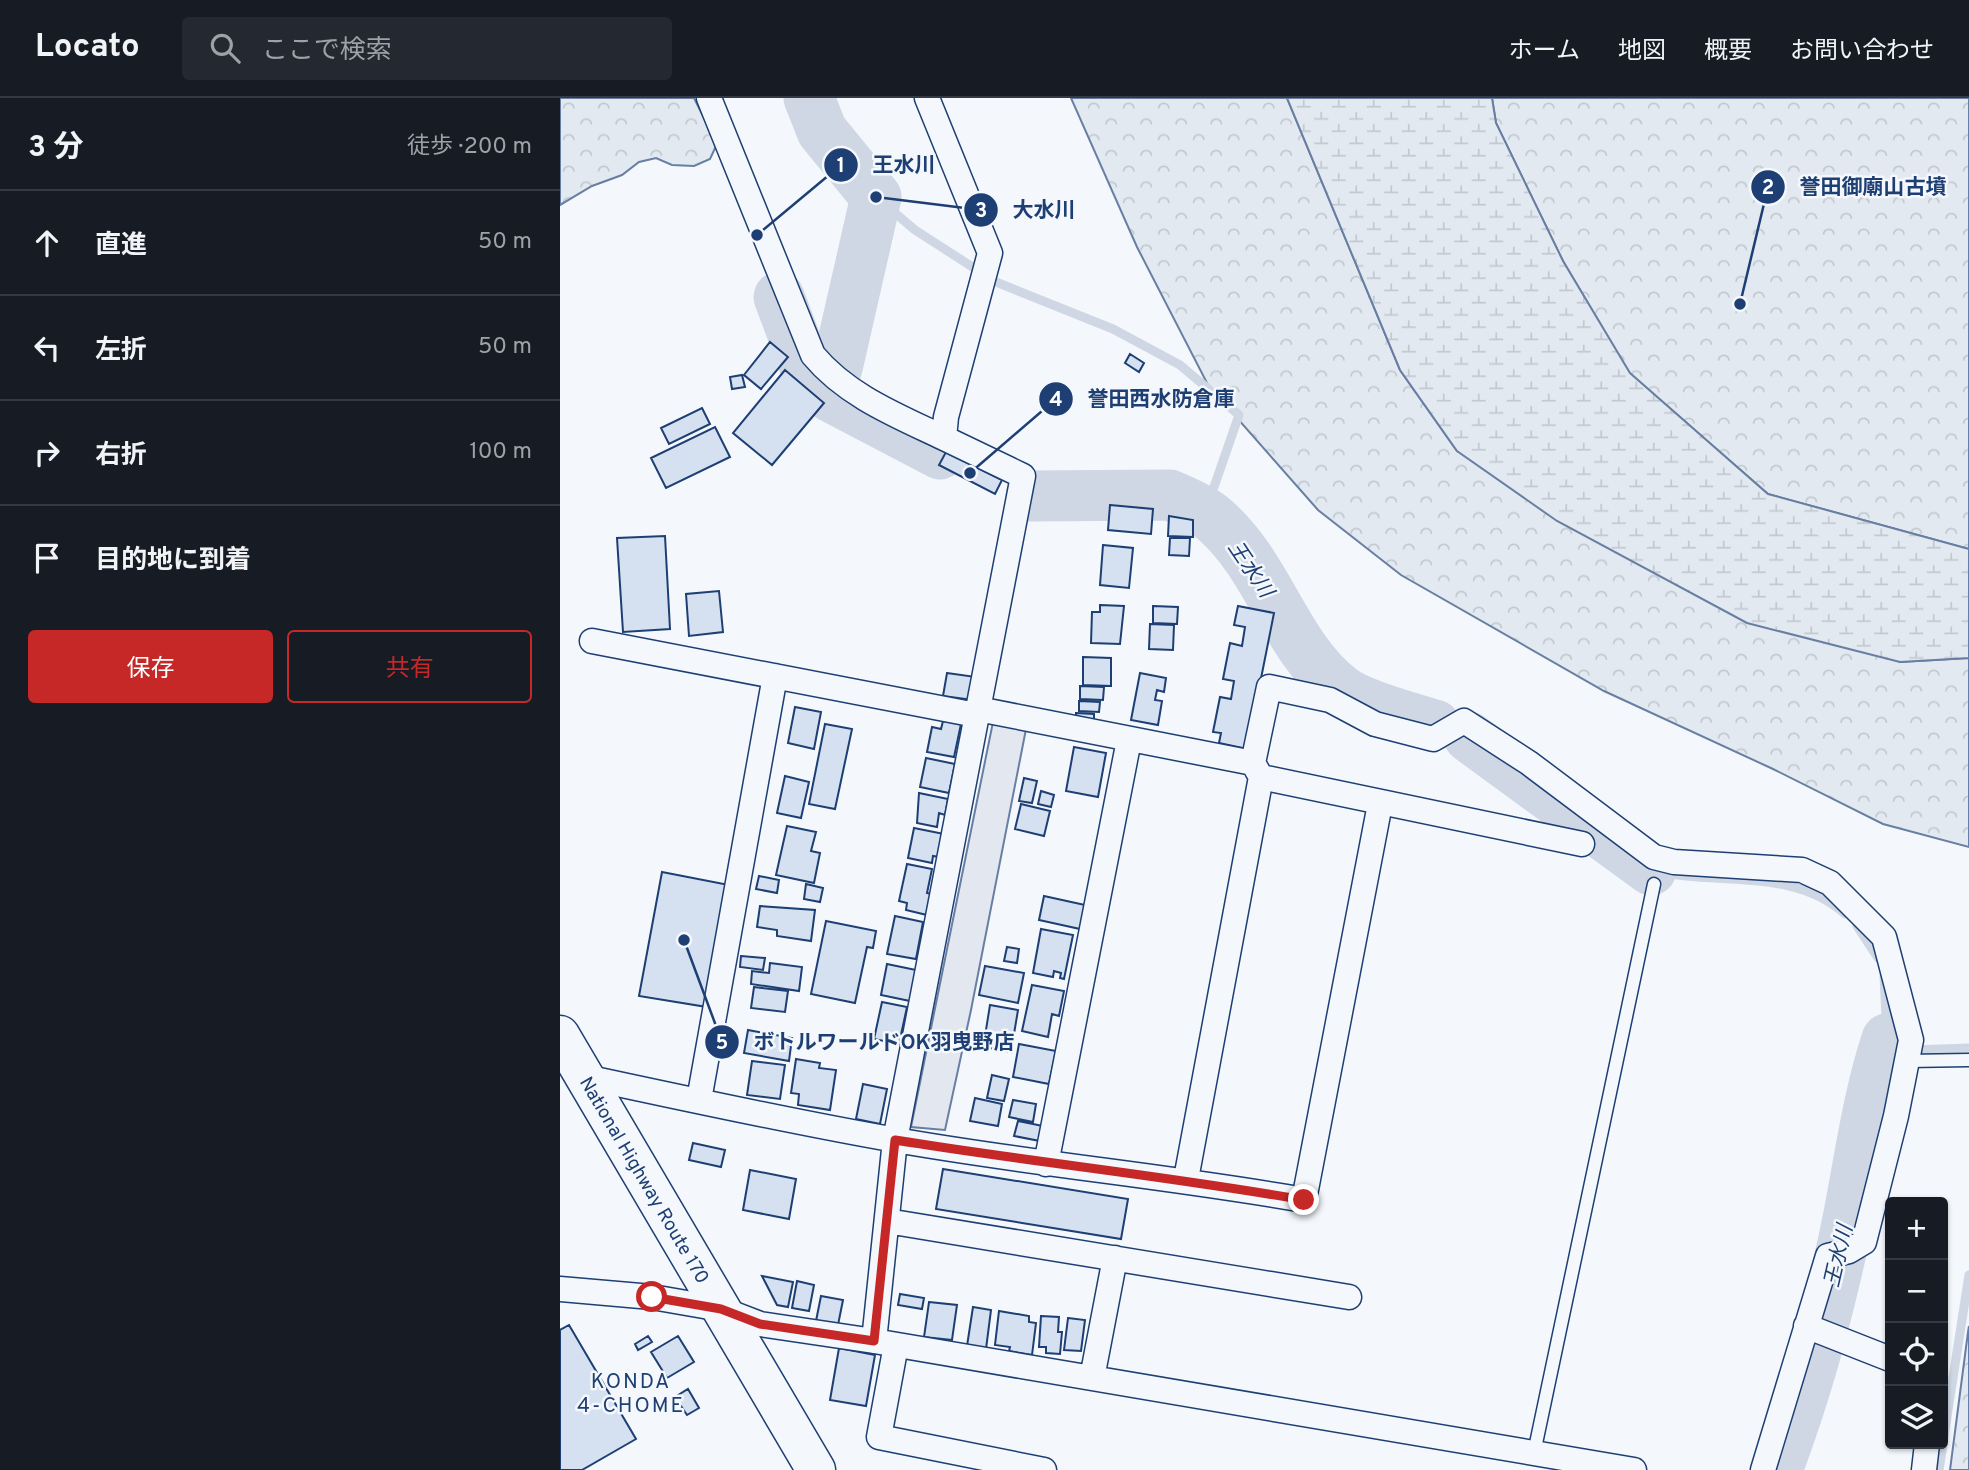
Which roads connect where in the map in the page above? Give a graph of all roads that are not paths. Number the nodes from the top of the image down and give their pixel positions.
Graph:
1 (709, 98) edge
2 (928, 98) edge
3 (944, 438) junction
4 (592, 641) dead end
5 (775, 676) junction
6 (977, 712) junction
7 (1129, 740) junction
8 (1257, 770) junction
9 (1380, 804) junction
10 (1582, 844) dead end
11 (1654, 884) dead end
12 (560, 1035) edge
13 (1969, 1060) edge
14 (1907, 1061) junction
15 (585, 1077) junction
16 (699, 1100) junction
17 (895, 1140) junction
18 (1046, 1164) junction
19 (1186, 1179) junction
20 (887, 1221) junction
21 (1115, 1258) junction
22 (560, 1289) edge
23 (1349, 1297) dead end
24 (721, 1309) junction
25 (1817, 1330) junction
26 (885, 1343) junction
27 (1885, 1357) edge
28 (1092, 1378) junction
29 (1926, 1449) edge
30 (1534, 1453) junction
31 (816, 1470) edge
32 (1044, 1470) edge
33 (1634, 1470) edge
34 (1763, 1470) edge
35 (1924, 1470) edge

1 - 3 street
2 - 3 street
3 - 6 street
4 - 5 street
5 - 6 street
5 - 16 street
6 - 7 street
6 - 17 street
7 - 8 street
7 - 18 street
8 - 9 street
8 - 14 street
8 - 19 street
9 - 10 street
9 - 19 street
11 - 30 lane
12 - 15 highway, National Highway Route 170
13 - 14 lane
14 - 25 street
15 - 16 street
15 - 24 highway, National Highway Route 170
16 - 17 street
17 - 18 street
17 - 20 street
18 - 19 street
20 - 21 street
20 - 26 street
21 - 23 street
21 - 28 street
22 - 24 street
24 - 26 street
24 - 31 highway, National Highway Route 170
25 - 27 street
25 - 34 street
26 - 28 street
26 - 32 street
28 - 30 street
29 - 35 street
30 - 33 street

